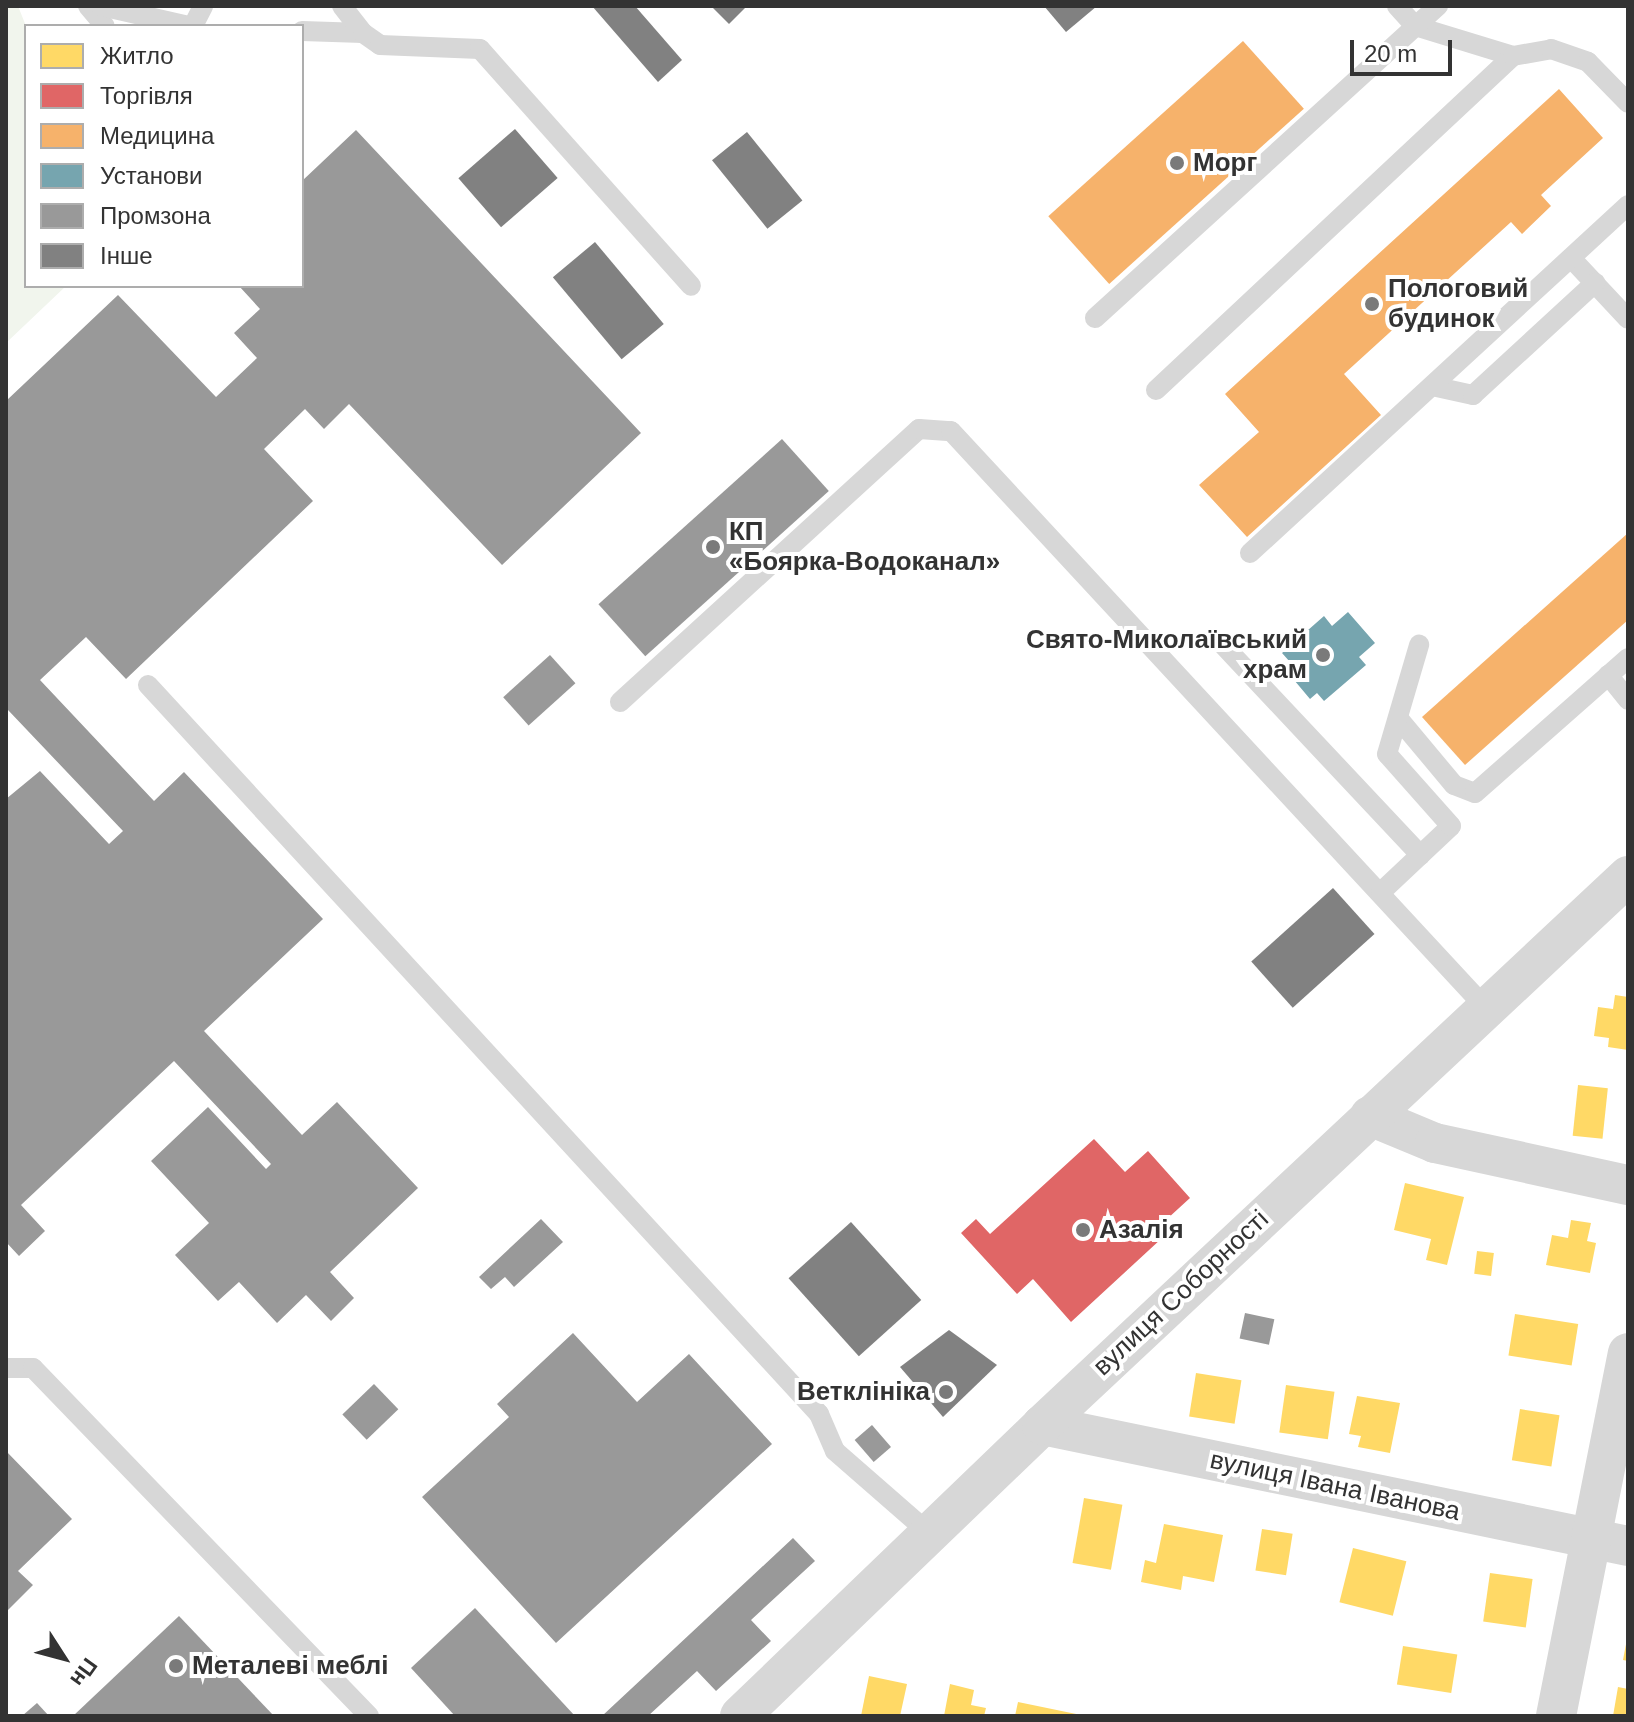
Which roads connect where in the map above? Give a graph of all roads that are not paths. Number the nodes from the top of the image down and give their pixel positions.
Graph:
1 (88, 6) edge
2 (101, 6) edge
3 (203, 6) edge
4 (342, 6) edge
5 (1397, 6) edge
6 (1438, 6) edge
7 (103, 24) edge
8 (182, 24) edge
9 (192, 24) edge
10 (1415, 26) junction
11 (304, 31) edge
12 (363, 33) junction
13 (1513, 56) junction
14 (1628, 103) edge
15 (1628, 205) edge
16 (1571, 258) junction
17 (1595, 283) junction
18 (691, 286) dead end
19 (1095, 318) dead end
20 (1628, 319) edge
21 (1432, 386) junction
22 (1156, 390) dead end
23 (1250, 553) dead end
24 (1419, 645) dead end
25 (1224, 646) dead end
26 (1628, 658) edge
27 (1608, 675) junction
28 (148, 685) dead end
29 (1628, 700) edge
30 (620, 702) dead end
31 (1398, 718) junction
32 (1420, 855) junction
33 (1628, 876) edge
34 (1381, 892) junction
35 (1485, 1007) junction
36 (1370, 1116) junction
37 (1628, 1185) edge
38 (1628, 1353) edge
39 (6, 1368) edge
40 (1042, 1425) junction
41 (929, 1533) junction
42 (1589, 1539) junction
43 (1628, 1546) edge
44 (369, 1716) edge
45 (740, 1716) edge
46 (1556, 1716) edge

1 - 7 lane
2 - 8 lane
3 - 9 lane
4 - 12 lane
5 - 10 lane
6 - 10 lane
10 - 13 lane
10 - 19 lane
11 - 12 lane
12 - 18 lane
13 - 14 lane
13 - 22 lane
15 - 16 lane
16 - 17 lane
16 - 21 lane
17 - 20 lane
17 - 21 lane
21 - 23 lane
24 - 31 lane
25 - 32 lane
26 - 27 lane
27 - 29 lane
27 - 31 lane
28 - 41 lane
30 - 34 lane
31 - 32 lane
32 - 34 lane
33 - 35 street, вулиця Соборності
34 - 35 lane
35 - 36 street, вулиця Соборності
36 - 37 street
36 - 40 street, вулиця Соборності
38 - 42 street
39 - 44 lane
40 - 41 street, вулиця Соборності
40 - 42 street, вулиця Івана Іванова
41 - 45 street, вулиця Соборності
42 - 43 street, вулиця Івана Іванова
42 - 46 street

